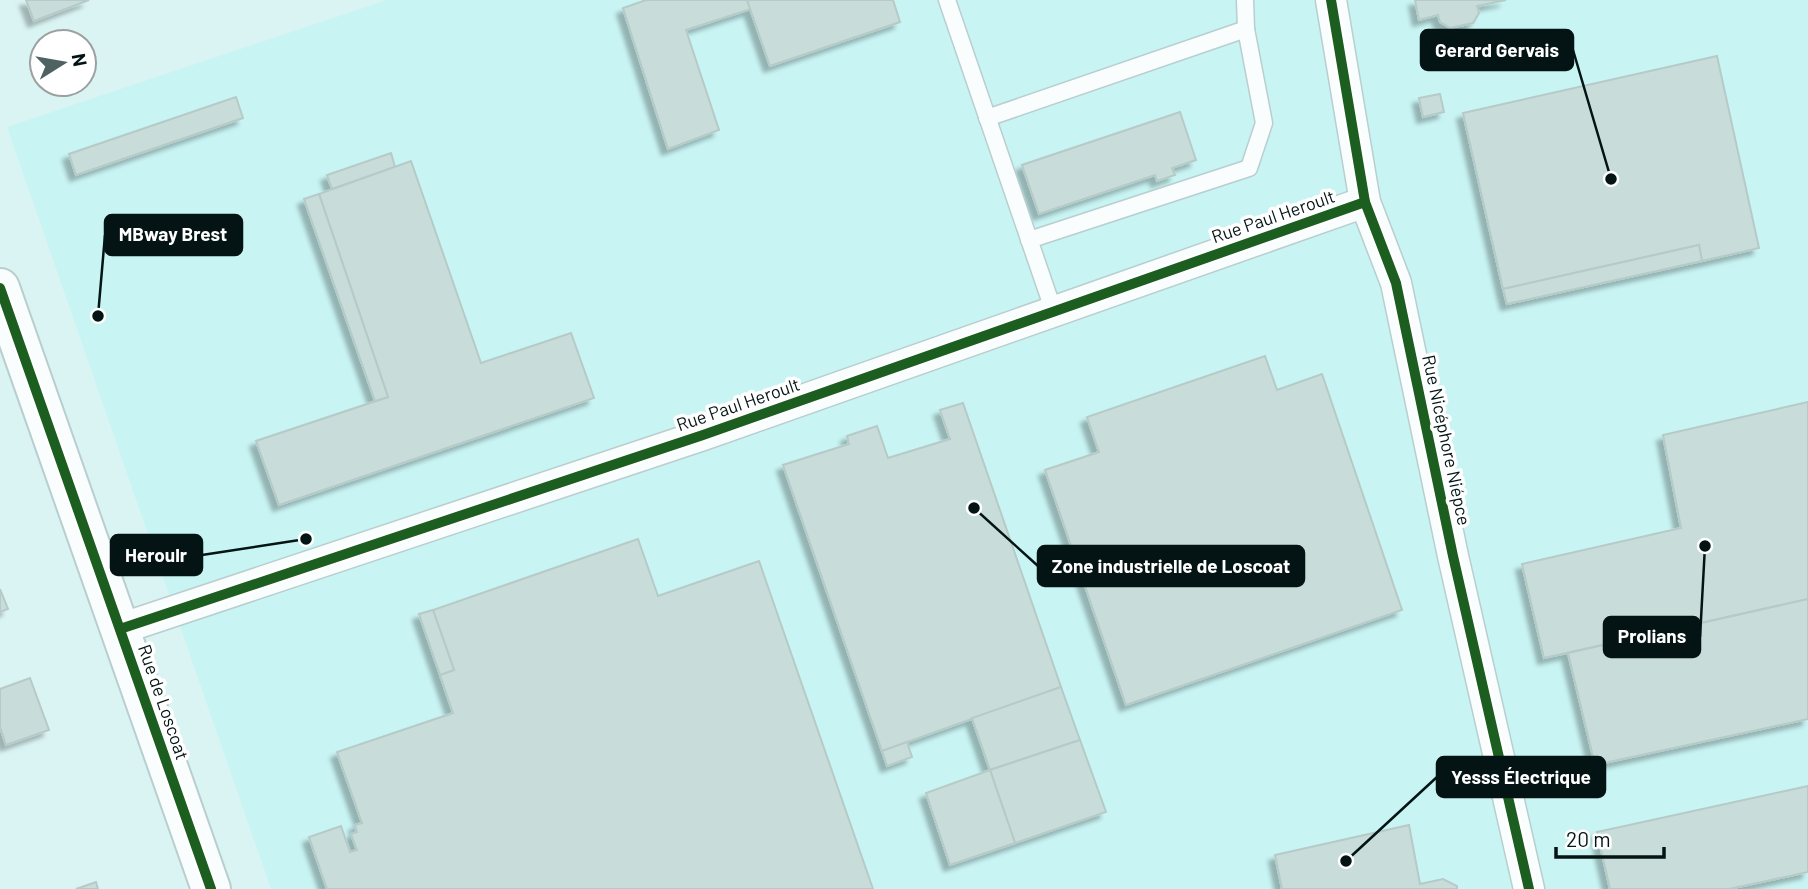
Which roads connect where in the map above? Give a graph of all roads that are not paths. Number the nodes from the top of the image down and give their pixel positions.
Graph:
1 (947, 0) edge
2 (1245, 0) edge
3 (1331, 0) edge
4 (1246, 29) junction
5 (987, 118) junction
6 (1365, 202) junction
7 (1029, 240) junction
8 (0, 288) edge
9 (1054, 312) junction
10 (120, 629) junction
11 (211, 889) edge
12 (1529, 889) edge

1 - 5 lane
2 - 4 lane
3 - 6 street, Rue Nicéphore Niépce
4 - 5 lane
4 - 7 lane
5 - 7 lane
6 - 9 street, Rue Paul Heroult
6 - 12 street, Rue Nicéphore Niépce
7 - 9 lane
8 - 10 main road, Rue de Loscoat
9 - 10 street, Rue Paul Heroult
10 - 11 main road, Rue de Loscoat

